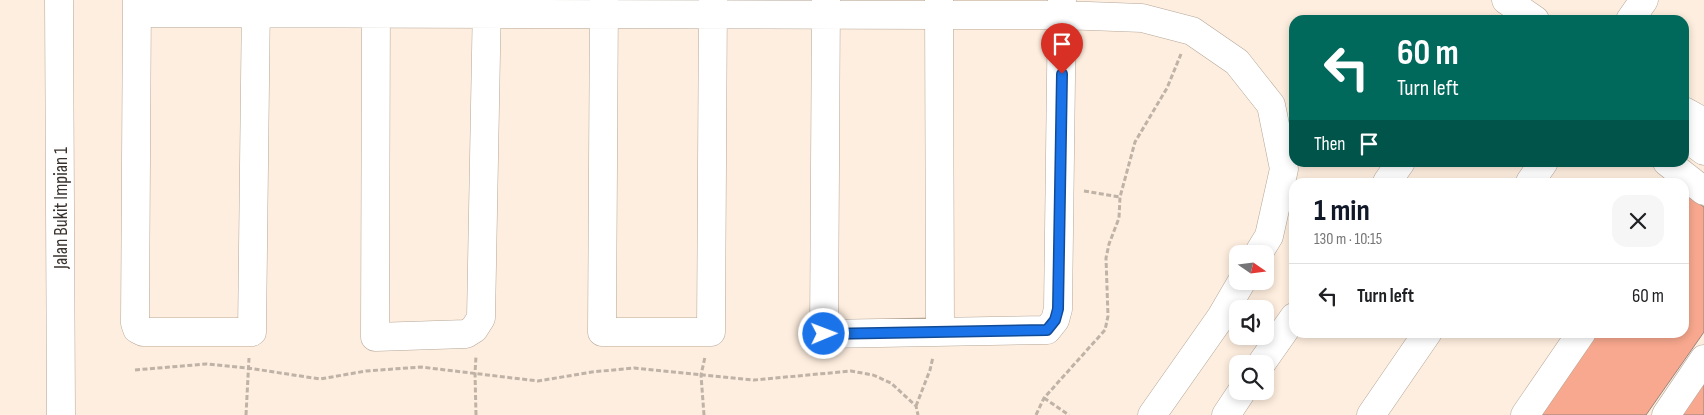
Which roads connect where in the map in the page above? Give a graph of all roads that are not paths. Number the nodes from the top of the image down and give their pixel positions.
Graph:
1 (59, 0) edge
2 (1506, 0) edge
3 (1644, 0) edge
4 (137, 6) edge
5 (256, 6) edge
6 (376, 7) edge
7 (487, 7) edge
8 (604, 7) edge
9 (713, 7) edge
10 (826, 7) edge
11 (939, 7) edge
12 (1062, 8) edge
13 (1528, 15) edge
14 (1634, 15) edge
15 (1689, 114) edge
16 (1704, 122) edge
17 (1689, 140) edge
18 (1704, 151) edge
19 (1398, 167) edge
20 (1540, 167) edge
21 (1672, 167) edge
22 (1390, 178) edge
23 (1533, 178) edge
24 (1684, 178) edge
25 (1264, 245) edge
26 (1237, 290) edge
27 (1289, 324) edge
28 (940, 331) junction
29 (1424, 338) edge
30 (1578, 338) edge
31 (1267, 355) edge
32 (1704, 359) edge
33 (1236, 400) edge
34 (61, 415) edge
35 (1152, 415) edge
36 (1226, 415) edge
37 (1371, 415) edge
38 (1525, 415) edge
39 (1666, 415) edge

1 - 34 street, Jalan Bukit Impian 1
2 - 13 street
3 - 14 street
4 - 5 street
4 - 5 street
5 - 6 street
6 - 7 street
6 - 7 street
7 - 8 street
8 - 9 street
8 - 9 street
9 - 10 street
10 - 11 street
10 - 28 street
11 - 12 street
11 - 28 street
12 - 25 street
12 - 28 street
15 - 16 street
17 - 18 street
19 - 22 street
20 - 23 street
21 - 24 street
26 - 35 street
27 - 31 street
29 - 37 street
30 - 38 street
32 - 39 street
33 - 36 street

